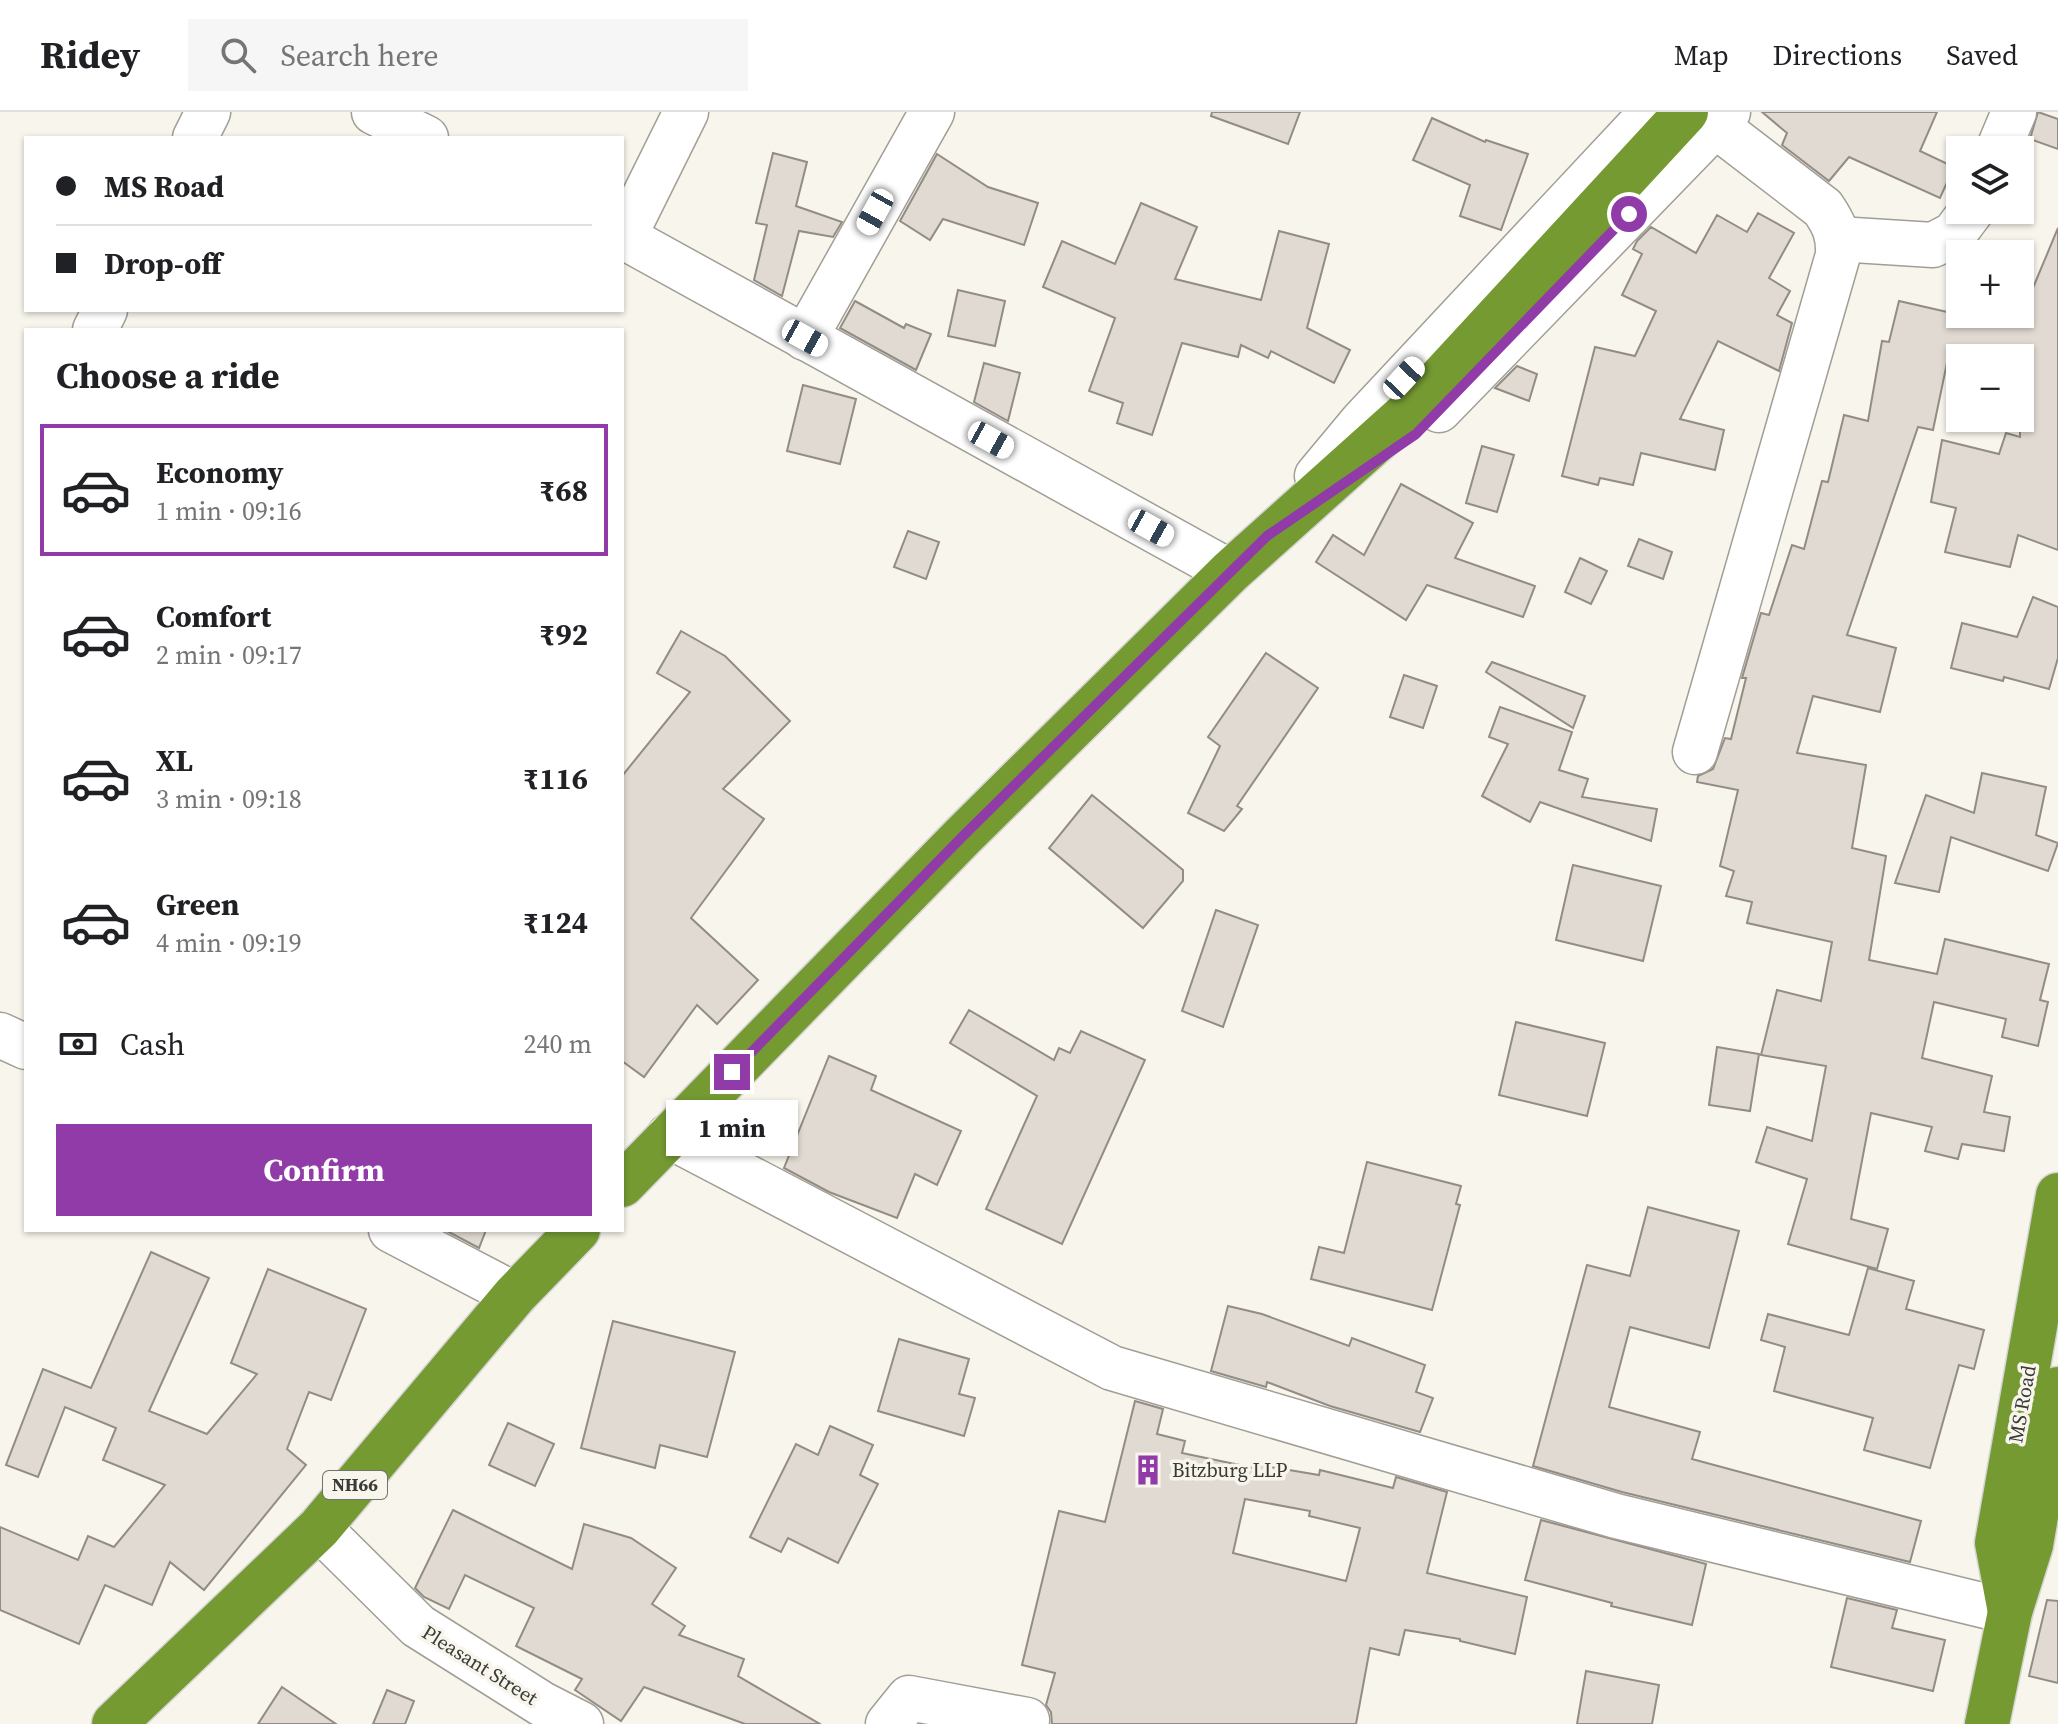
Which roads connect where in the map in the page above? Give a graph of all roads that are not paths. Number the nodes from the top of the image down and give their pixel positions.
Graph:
1 (208, 112) edge
2 (374, 112) edge
3 (686, 112) edge
4 (932, 112) edge
5 (1652, 112) edge
6 (2014, 112) edge
7 (1709, 116) edge
8 (196, 136) edge
9 (422, 136) edge
10 (2004, 136) edge
11 (1962, 224) edge
12 (624, 234) edge
13 (624, 237) edge
14 (1838, 239) junction
15 (805, 338) junction
16 (1267, 536) junction
17 (1230, 572) junction
18 (1695, 752) dead end
19 (0, 1035) edge
20 (24, 1046) edge
21 (669, 1136) junction
22 (624, 1183) edge
23 (2058, 1195) edge
24 (395, 1232) edge
25 (576, 1232) edge
26 (515, 1295) junction
27 (2058, 1389) edge
28 (319, 1528) junction
29 (2010, 1612) junction
30 (536, 1714) edge
31 (1027, 1720) dead end
32 (114, 1724) edge
33 (581, 1724) edge
34 (888, 1724) edge
35 (1987, 1724) edge

1 - 8 street
2 - 9 street
3 - 12 street
4 - 15 street
5 - 16 street
6 - 10 street
7 - 14 street
7 - 16 highway
7 - 16 street
11 - 14 street
13 - 15 street
14 - 18 street
15 - 17 street
16 - 17 highway
17 - 21 highway
19 - 20 street
21 - 22 highway
21 - 29 street
23 - 29 highway, MS Road
24 - 26 street
25 - 26 highway, NH66
26 - 28 highway, NH66
27 - 29 highway, MS Road
28 - 30 street, Pleasant Street
28 - 32 highway, NH66
29 - 35 highway, MS Road
30 - 33 street, Pleasant Street
31 - 34 street

